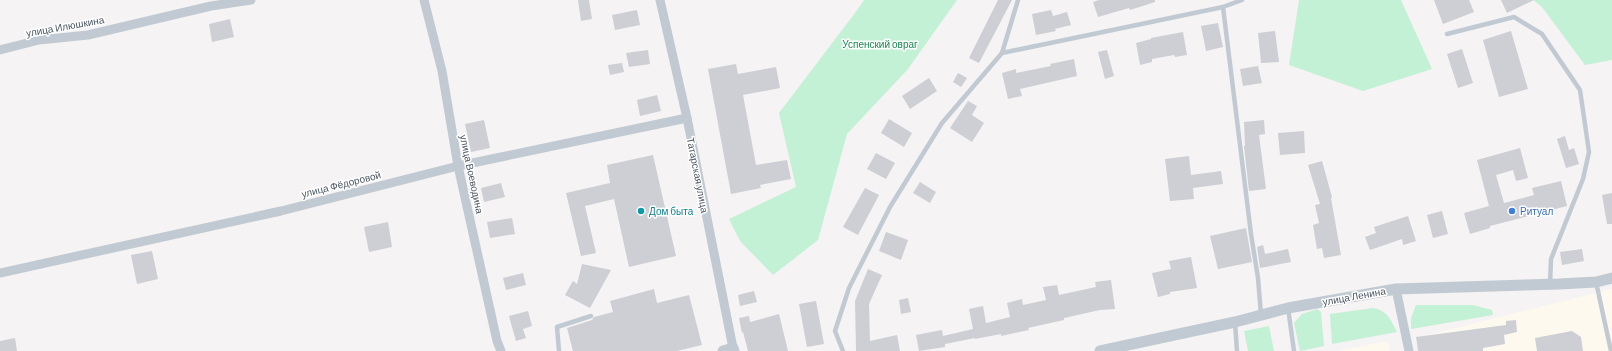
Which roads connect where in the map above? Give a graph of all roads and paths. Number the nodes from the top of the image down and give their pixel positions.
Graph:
1 (250, 0) edge
2 (424, 0) edge
3 (660, 0) edge
4 (1018, 0) edge
5 (1242, 0) edge
6 (1223, 7) junction
7 (1448, 34) dead end
8 (0, 50) edge
9 (1002, 53) junction
10 (686, 118) junction
11 (458, 166) junction
12 (0, 273) edge
13 (1612, 278) edge
14 (1596, 282) junction
15 (1550, 284) junction
16 (1396, 289) junction
17 (1288, 308) junction
18 (1261, 315) junction
19 (591, 316) dead end
20 (1235, 322) junction
21 (730, 350) edge
22 (501, 351) edge
23 (559, 351) edge
24 (844, 351) edge
25 (1100, 351) edge
26 (1238, 351) edge
27 (1294, 351) edge
28 (1409, 351) edge
29 (1610, 351) edge

1 - 8 street, улица Илюшкина
2 - 11 street, улица Воеводина
3 - 10 street, Татарская улица
4 - 9 lane
5 - 6 lane
6 - 9 lane
6 - 18 lane
7 - 15 lane
9 - 24 lane
10 - 11 street, улица Фёдоровой
10 - 21 street, Татарская улица
11 - 12 street, улица Фёдоровой
11 - 22 street, улица Воеводина
13 - 14 street, улица Ленина
14 - 15 street, улица Ленина
14 - 29 lane
15 - 16 street, улица Ленина
16 - 17 street, улица Ленина
16 - 28 street
17 - 18 street, улица Ленина
17 - 27 lane
18 - 20 street, улица Ленина
19 - 23 lane
20 - 25 street, улица Ленина
20 - 26 lane

